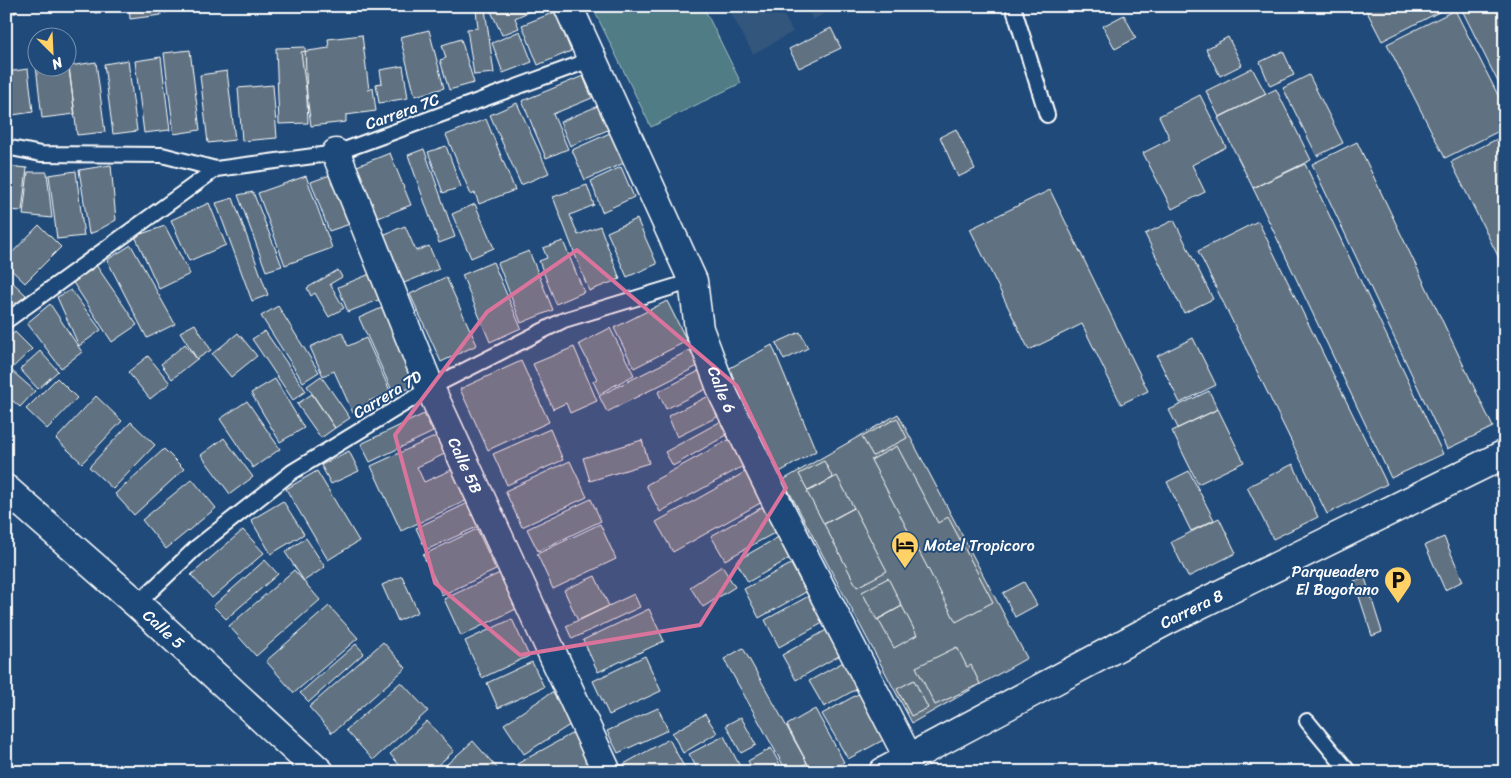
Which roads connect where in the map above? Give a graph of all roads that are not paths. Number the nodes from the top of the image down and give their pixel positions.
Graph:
1 (568, 6) edge
2 (1012, 6) edge
3 (593, 59) junction
4 (1047, 115) dead end
5 (6, 147) edge
6 (336, 153) junction
7 (216, 169) junction
8 (693, 281) junction
9 (6, 321) edge
10 (430, 388) junction
11 (1505, 454) edge
12 (6, 489) edge
13 (137, 604) junction
14 (1307, 721) dead end
15 (909, 759) junction
16 (320, 772) edge
17 (607, 772) edge
18 (883, 772) edge
19 (1349, 772) edge

1 - 3 street, Calle 6
2 - 4 lane
3 - 6 lane, Carrera 7C
3 - 8 street, Calle 6
5 - 7 lane, Carrera 7C
6 - 7 lane, Carrera 7C
6 - 10 street, Calle 5B
7 - 9 lane, Carrera 7C
8 - 10 lane, Carrera 7D
8 - 15 street, Calle 6
10 - 13 lane, Carrera 7D
10 - 17 street, Calle 5B
11 - 15 street, Carrera 8
12 - 13 street, Calle 5
13 - 16 street, Calle 5
14 - 19 lane
15 - 18 street, Carrera 8

